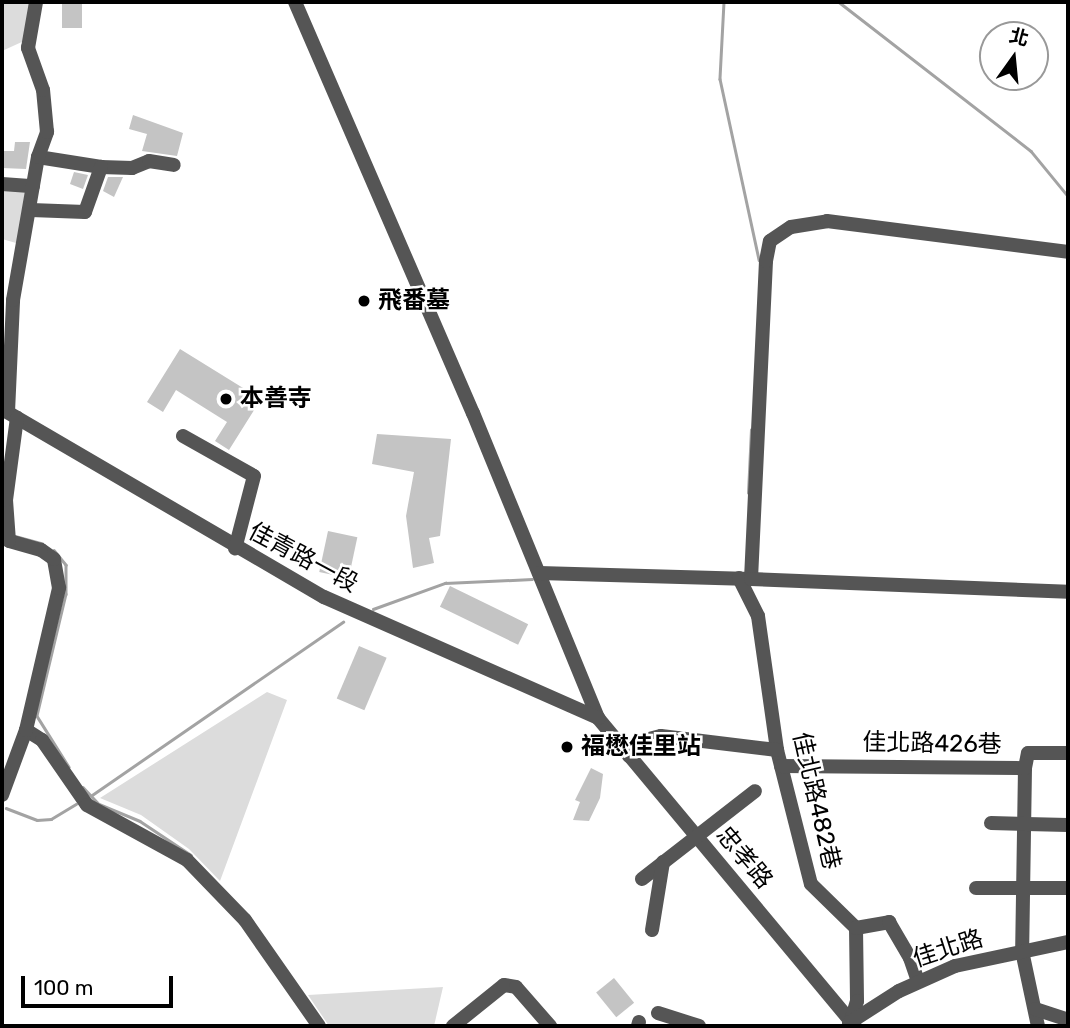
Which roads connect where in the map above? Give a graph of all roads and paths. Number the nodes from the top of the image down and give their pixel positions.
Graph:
1 (36, 2) edge
2 (295, 2) edge
3 (38, 157) junction
4 (174, 165) dead end
5 (101, 167) junction
6 (2, 184) edge
7 (33, 186) junction
8 (31, 210) junction
9 (1068, 252) edge
10 (9, 413) edge
11 (183, 436) dead end
12 (235, 549) junction
13 (540, 573) junction
14 (745, 579) junction
15 (1068, 592) edge
16 (598, 718) junction
17 (26, 730) junction
18 (777, 750) junction
19 (1068, 753) edge
20 (629, 756) junction
21 (781, 766) junction
22 (1026, 768) junction
23 (755, 791) dead end
24 (2, 795) edge
25 (991, 822) dead end
26 (1025, 824) junction
27 (1068, 825) edge
28 (696, 836) junction
29 (663, 862) junction
30 (642, 879) dead end
31 (976, 888) dead end
32 (1025, 888) junction
33 (1068, 888) edge
34 (856, 928) junction
35 (652, 930) dead end
36 (1068, 942) edge
37 (1022, 951) junction
38 (918, 981) junction
39 (1035, 1009) junction
40 (658, 1013) dead end
41 (1068, 1020) edge
42 (850, 1025) edge
43 (319, 1026) edge
44 (456, 1026) edge
45 (550, 1026) edge
46 (699, 1026) edge
47 (1038, 1026) edge

1 - 3 street
2 - 13 street
3 - 5 street
3 - 7 street
4 - 5 street
5 - 8 street
6 - 7 street
7 - 8 street
8 - 10 street
9 - 14 street
10 - 12 street, 佳青路一段
10 - 17 street
11 - 12 street
12 - 16 street, 佳青路一段
13 - 14 street
13 - 16 street
14 - 15 street
14 - 18 street, 佳北路482巷
16 - 20 street, 忠孝路
17 - 24 street
17 - 43 street
18 - 20 street
18 - 21 street, 佳北路482巷
19 - 22 street
20 - 28 street, 忠孝路
21 - 22 street, 佳北路426巷
21 - 34 street, 佳北路482巷
22 - 26 street, 佳北路426巷
23 - 28 street
25 - 26 street
26 - 27 street
26 - 32 street, 佳北路426巷
28 - 29 street
28 - 42 street, 忠孝路
29 - 30 street
29 - 35 street
31 - 32 street
32 - 33 street
32 - 37 street, 佳北路426巷
34 - 38 street
34 - 42 street
36 - 37 street, 佳北路
37 - 38 street, 佳北路
37 - 39 street, 佳北路426巷
38 - 42 street, 佳北路
39 - 41 street
39 - 47 street, 佳北路426巷
40 - 46 street
44 - 45 street

